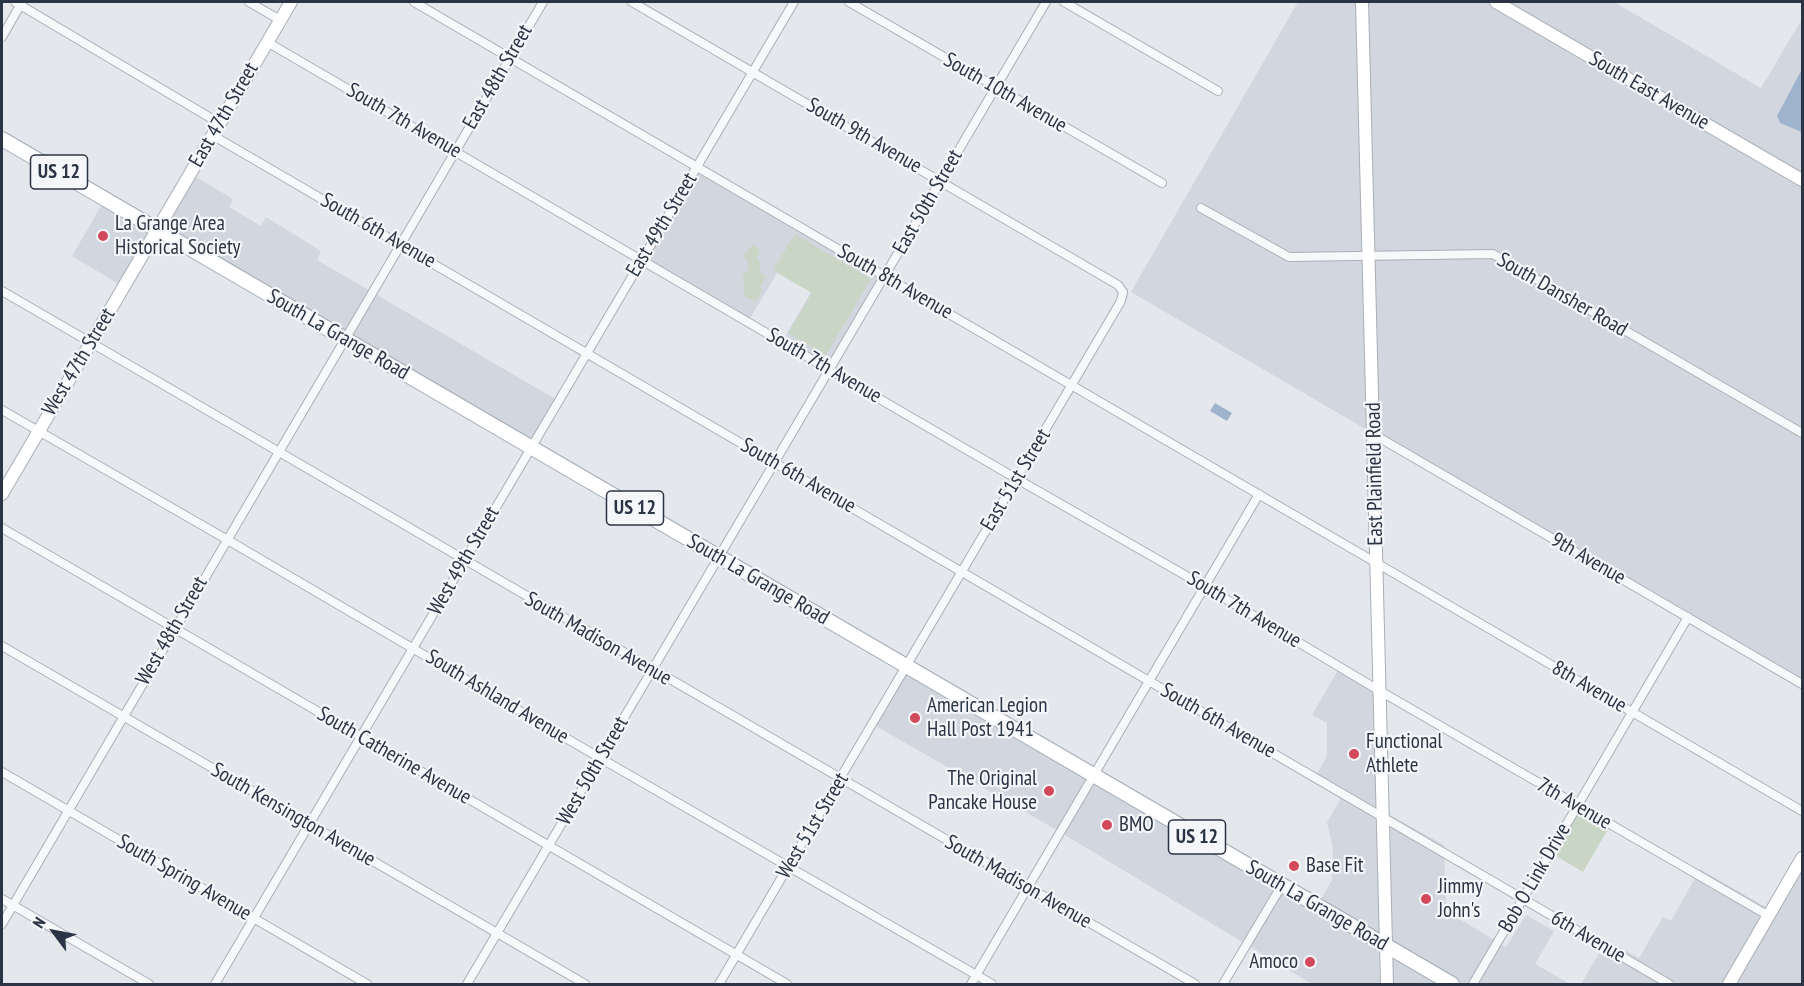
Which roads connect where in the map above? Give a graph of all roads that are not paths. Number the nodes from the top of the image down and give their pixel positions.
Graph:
1 (19, 2) edge
2 (249, 2) edge
3 (291, 2) edge
4 (414, 2) edge
5 (543, 2) edge
6 (632, 2) edge
7 (794, 2) edge
8 (849, 2) edge
9 (1046, 2) edge
10 (1064, 2) edge
11 (1362, 2) edge
12 (1496, 2) edge
13 (280, 20) junction
14 (2, 37) edge
15 (267, 42) junction
16 (510, 57) junction
17 (753, 72) junction
18 (996, 88) junction
19 (1218, 91) dead end
20 (219, 123) junction
21 (212, 135) junction
22 (2, 138) edge
23 (455, 151) junction
24 (697, 166) junction
25 (1802, 179) edge
26 (941, 181) junction
27 (1162, 183) dead end
28 (1201, 208) dead end
29 (156, 229) junction
30 (400, 244) junction
31 (1369, 256) junction
32 (641, 260) junction
33 (885, 276) junction
34 (2, 291) edge
35 (1123, 292) joint
36 (344, 339) junction
37 (89, 343) junction
38 (586, 353) junction
39 (830, 370) junction
40 (1072, 385) junction
41 (2, 410) edge
42 (38, 431) junction
43 (1803, 433) edge
44 (1373, 434) junction
45 (530, 448) junction
46 (279, 451) junction
47 (775, 463) junction
48 (1017, 479) junction
49 (2, 494) edge
50 (1259, 494) junction
51 (2, 528) edge
52 (226, 539) junction
53 (720, 558) junction
54 (464, 561) junction
55 (1377, 562) junction
56 (962, 572) junction
57 (1204, 586) junction
58 (1688, 617) junction
59 (174, 628) junction
60 (2, 646) edge
61 (413, 647) junction
62 (906, 667) junction
63 (653, 670) junction
64 (1149, 681) junction
65 (1803, 684) edge
66 (1380, 691) junction
67 (1633, 712) junction
68 (123, 717) junction
69 (360, 737) junction
70 (600, 758) junction
71 (2, 772) edge
72 (1093, 776) junction
73 (840, 779) junction
74 (1577, 805) junction
75 (68, 811) junction
76 (1803, 811) edge
77 (1383, 818) junction
78 (309, 825) junction
79 (549, 846) junction
80 (1803, 858) edge
81 (789, 867) junction
82 (1282, 885) junction
83 (1028, 887) junction
84 (2, 899) edge
85 (1523, 899) junction
86 (12, 905) junction
87 (1769, 916) junction
88 (254, 919) junction
89 (2, 924) edge
90 (497, 934) junction
91 (1387, 947) junction
92 (736, 955) junction
93 (976, 975) junction
94 (149, 984) edge
95 (215, 984) edge
96 (367, 984) edge
97 (468, 984) edge
98 (585, 984) edge
99 (719, 984) edge
100 (787, 984) edge
101 (971, 984) edge
102 (992, 984) edge
103 (1195, 984) edge
104 (1223, 984) edge
105 (1387, 984) edge
106 (1452, 984) edge
107 (1473, 984) edge
108 (1669, 984) edge
109 (1729, 984) edge

1 - 14 street
1 - 20 street
2 - 13 street
3 - 13 main road, East 47th Street
4 - 16 street, South 8th Avenue
5 - 16 street, East 48th Street
6 - 17 street, South 9th Avenue
7 - 17 street, East 49th Street
8 - 18 street, South 10th Avenue
9 - 18 street, East 50th Street
10 - 19 street
11 - 31 main road, East Plainfield Road
12 - 25 main road, South East Avenue
13 - 15 main road, East 47th Street
15 - 20 main road, East 47th Street
15 - 23 street, South 7th Avenue
16 - 23 street, East 48th Street
16 - 24 street, South 8th Avenue
17 - 24 street, East 49th Street
17 - 26 street, South 9th Avenue
18 - 26 street, East 50th Street
18 - 27 street, South 10th Avenue
20 - 21 main road, East 47th Street
21 - 29 main road, East 47th Street
21 - 30 street, South 6th Avenue
22 - 29 main road, South La Grange Road / US 12
23 - 30 street, East 48th Street
23 - 32 street, South 7th Avenue
24 - 32 street, East 49th Street
24 - 33 street, South 8th Avenue
26 - 33 street, East 50th Street
26 - 35 street, South 9th Avenue
28 - 31 street, South Dansher Road
29 - 36 main road, South La Grange Road / US 12
29 - 37 main road, West 47th Street
30 - 36 street, East 48th Street
30 - 38 street, South 6th Avenue
31 - 43 street, South Dansher Road
31 - 44 main road, East Plainfield Road
32 - 38 street, East 49th Street
32 - 39 street, South 7th Avenue
33 - 39 street, East 50th Street
33 - 40 street, South 8th Avenue
34 - 37 street, South Madison Avenue
35 - 40 street, East 51st Street
36 - 45 main road, South La Grange Road / US 12
36 - 46 street, West 48th Street
37 - 42 main road, West 47th Street
37 - 46 street, South Madison Avenue
38 - 45 street, East 49th Street
38 - 47 street, South 6th Avenue
39 - 47 street, East 50th Street
39 - 48 street, South 7th Avenue
40 - 48 street, East 51st Street
40 - 50 street, South 8th Avenue
41 - 42 street, South Ashland Avenue
42 - 49 main road, West 47th Street
42 - 52 street, South Ashland Avenue
44 - 55 main road, East Plainfield Road
44 - 58 street, 9th Avenue
45 - 53 main road, South La Grange Road / US 12
45 - 54 street, West 49th Street
46 - 52 street, West 48th Street
46 - 54 street, South Madison Avenue
47 - 53 street, East 50th Street
47 - 56 street, South 6th Avenue
48 - 56 street, East 51st Street
48 - 57 street, South 7th Avenue
50 - 55 street, South 8th Avenue
50 - 57 street
51 - 59 street, South Catherine Avenue
52 - 59 street, West 48th Street
52 - 61 street, South Ashland Avenue
53 - 62 main road, South La Grange Road / US 12
53 - 63 street, West 50th Street
54 - 61 street, West 49th Street
54 - 63 street, South Madison Avenue
55 - 66 main road, East Plainfield Road
55 - 67 street, 8th Avenue
56 - 62 street, East 51st Street
56 - 64 street, South 6th Avenue
57 - 64 street
57 - 66 street, South 7th Avenue
58 - 65 street, 9th Avenue
58 - 67 street, Bob O Link Drive
59 - 68 street, West 48th Street
59 - 69 street, South Catherine Avenue
60 - 68 street, South Kensington Avenue
61 - 69 street, West 49th Street
61 - 70 street, South Ashland Avenue
62 - 72 main road, South La Grange Road / US 12
62 - 73 street, West 51st Street
63 - 70 street, West 50th Street
63 - 73 street, South Madison Avenue
64 - 72 street
64 - 77 street, South 6th Avenue
66 - 74 street, 7th Avenue
66 - 77 main road, East Plainfield Road
67 - 74 street, Bob O Link Drive
67 - 76 street, 8th Avenue
68 - 75 street, West 48th Street
68 - 78 street, South Kensington Avenue
69 - 78 street, West 49th Street
69 - 79 street, South Catherine Avenue
70 - 79 street, West 50th Street
70 - 81 street, South Ashland Avenue
71 - 75 street, South Spring Avenue
72 - 82 main road, South La Grange Road / US 12
72 - 83 street
73 - 81 street, West 51st Street
73 - 83 street, South Madison Avenue
74 - 85 street, Bob O Link Drive
74 - 87 street, 7th Avenue
75 - 86 street, West 48th Street
75 - 88 street, South Spring Avenue
77 - 85 street, 6th Avenue
77 - 91 main road, East Plainfield Road
78 - 88 street, West 49th Street
78 - 90 street, South Kensington Avenue
79 - 90 street, West 50th Street
79 - 92 street, South Catherine Avenue
80 - 87 main road
81 - 92 street, West 51st Street
81 - 93 street, South Ashland Avenue
82 - 91 main road, South La Grange Road / US 12
82 - 104 street
83 - 93 street
83 - 103 street, South Madison Avenue
84 - 86 street
85 - 107 street, Bob O Link Drive
85 - 108 street, 6th Avenue
86 - 89 street, West 48th Street
86 - 94 street
87 - 109 main road
88 - 95 street, West 49th Street
88 - 96 street, South Spring Avenue
90 - 97 street, West 50th Street
90 - 98 street, South Kensington Avenue
91 - 105 main road, East Plainfield Road
91 - 106 main road, South La Grange Road / US 12
92 - 99 street, West 51st Street
92 - 100 street, South Catherine Avenue
93 - 101 street
93 - 102 street, South Ashland Avenue

